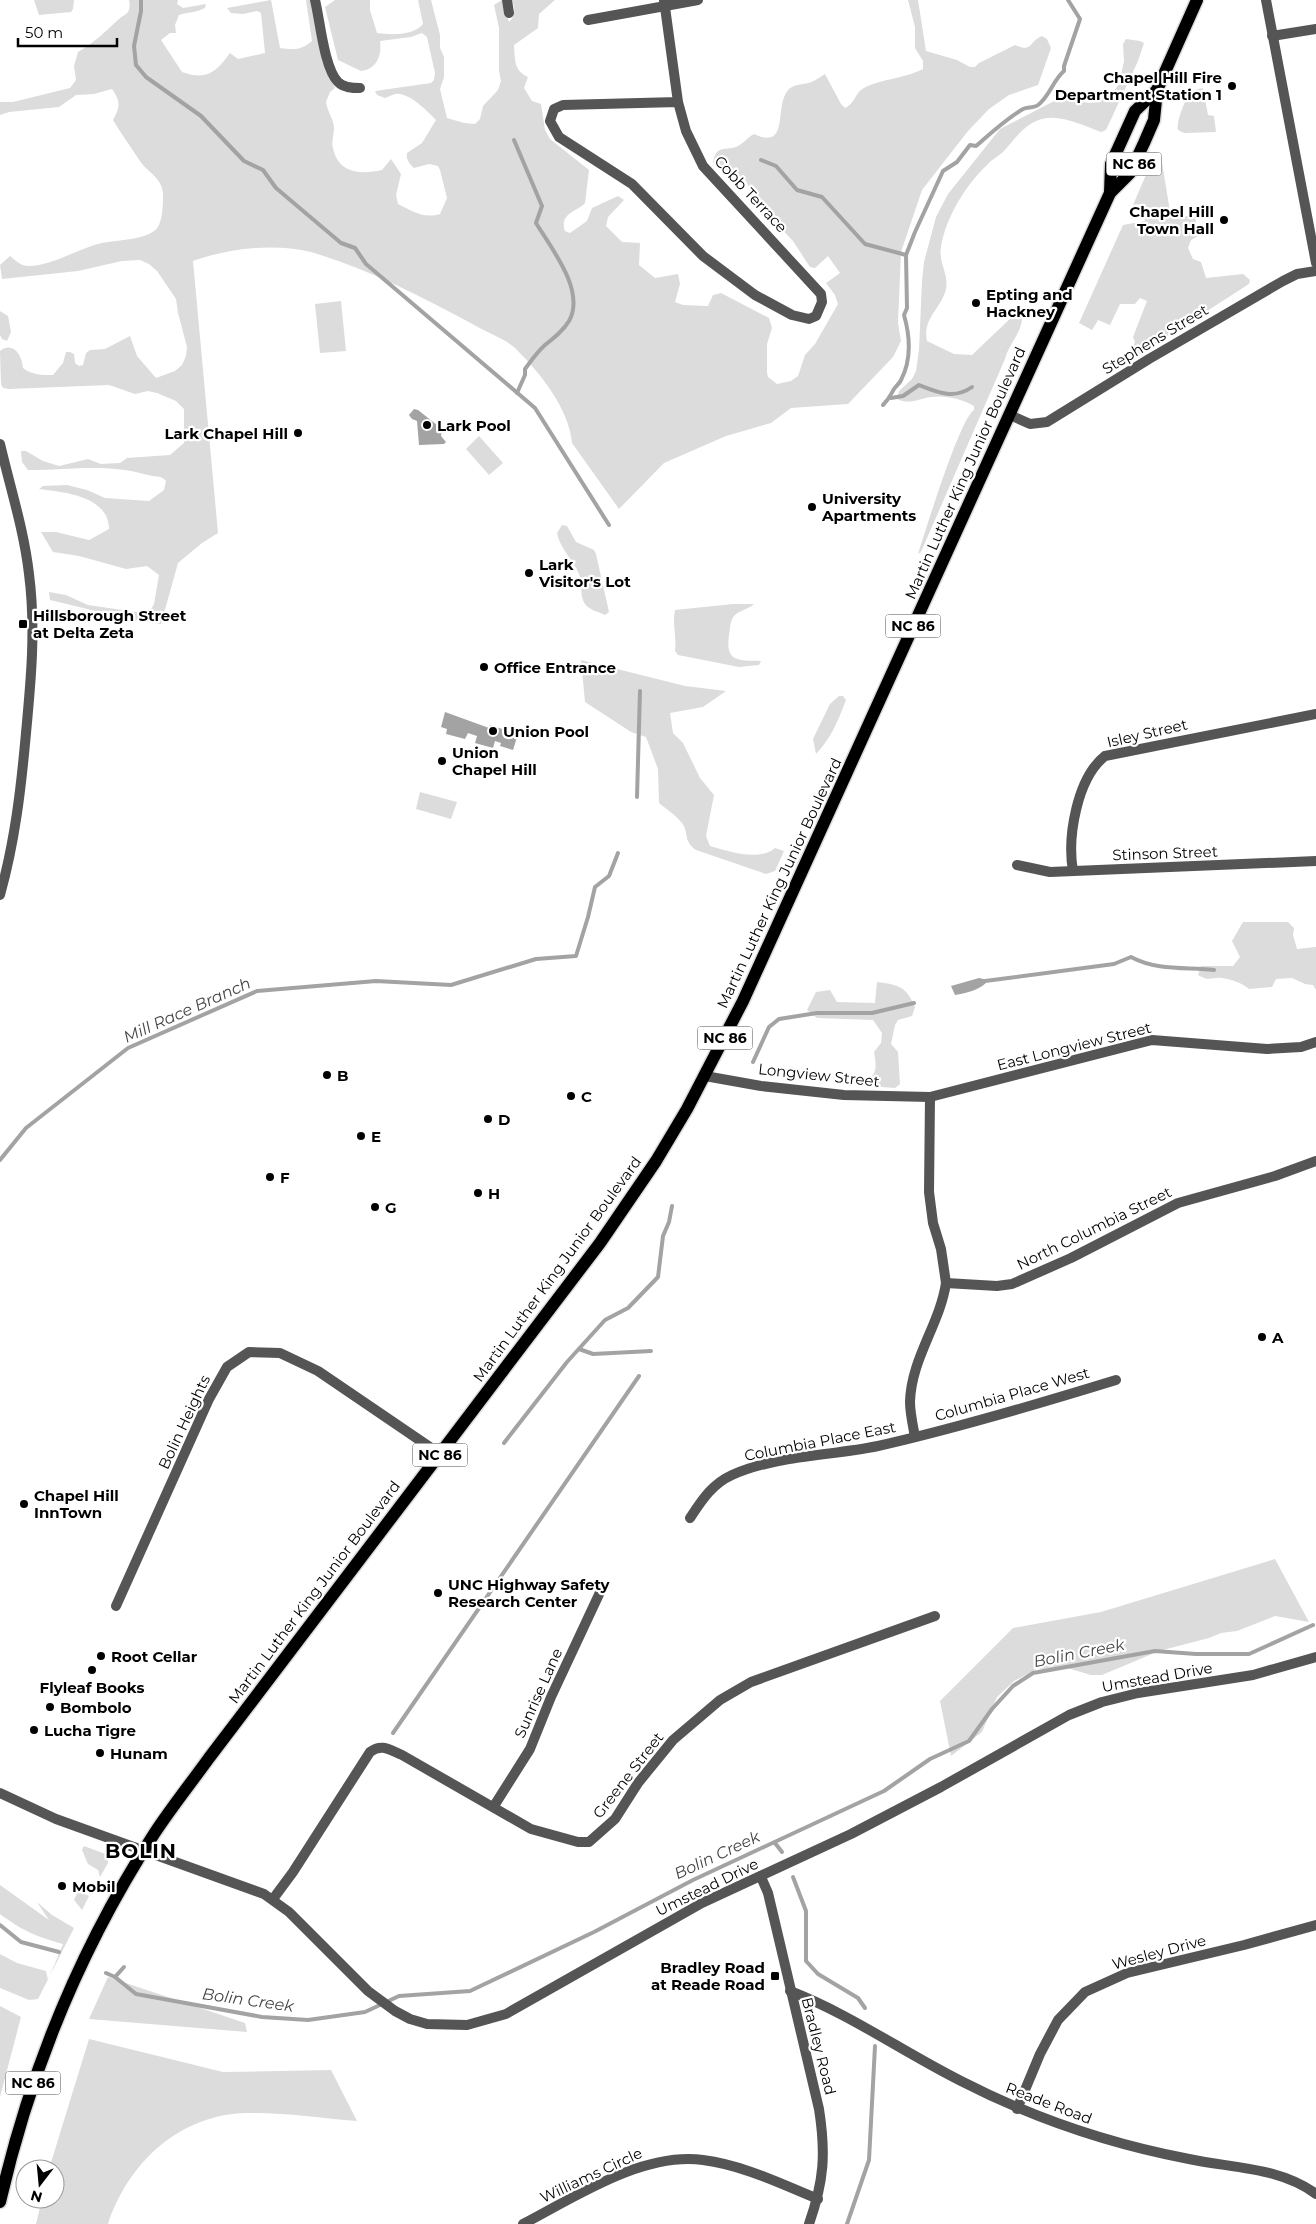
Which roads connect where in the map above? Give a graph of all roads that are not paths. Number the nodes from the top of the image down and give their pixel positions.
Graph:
1 (315, 0) edge
2 (507, 0) edge
3 (698, 0) edge
4 (1197, 0) edge
5 (1266, 0) edge
6 (665, 3) edge
7 (509, 13) dead end
8 (588, 20) dead end
9 (1316, 29) edge
10 (1272, 36) junction
11 (360, 88) dead end
12 (1157, 90) junction
13 (678, 102) junction
14 (1110, 193) junction
15 (1316, 263) edge
16 (1316, 270) edge
17 (1010, 415) junction
18 (0, 444) edge
19 (1316, 714) edge
20 (1316, 861) edge
21 (1017, 865) dead end
22 (1073, 871) junction
23 (0, 895) edge
24 (1316, 1042) edge
25 (706, 1076) junction
26 (930, 1097) junction
27 (1316, 1161) edge
28 (946, 1283) junction
29 (1116, 1380) dead end
30 (916, 1437) junction
31 (440, 1454) junction
32 (690, 1518) dead end
33 (602, 1588) dead end
34 (116, 1606) dead end
35 (935, 1616) dead end
36 (1316, 1657) edge
37 (0, 1793) edge
38 (494, 1806) junction
39 (145, 1850) junction
40 (761, 1877) junction
41 (273, 1899) junction
42 (1316, 1925) edge
43 (790, 1991) junction
44 (1017, 2109) junction
45 (1316, 2194) edge
46 (818, 2199) junction
47 (0, 2202) edge
48 (523, 2224) edge
49 (809, 2224) edge

1 - 11 street
2 - 7 street
3 - 6 street
4 - 12 main road, Martin Luther King Junior Boulevard / NC 86
5 - 10 street
6 - 8 street
6 - 13 street
9 - 10 street
10 - 15 street
12 - 14 main road, Martin Luther King Junior Boulevard / NC 86
12 - 14 main road, Martin Luther King Junior Boulevard / NC 86
13 - 13 street, Cobb Terrace
14 - 17 main road, Martin Luther King Junior Boulevard / NC 86
16 - 17 street, Stephens Street
17 - 25 main road, Martin Luther King Junior Boulevard / NC 86
18 - 23 street
19 - 22 street, Isley Street
20 - 22 street, Stinson Street
21 - 22 street, Stinson Street
24 - 26 street, East Longview Street
25 - 26 street, Longview Street
25 - 31 main road, Martin Luther King Junior Boulevard / NC 86
26 - 28 street
27 - 28 street, North Columbia Street
28 - 30 street
29 - 30 street, Columbia Place West
30 - 32 street, Columbia Place East
31 - 34 street, Bolin Heights
31 - 39 main road, Martin Luther King Junior Boulevard / NC 86
33 - 38 street, Sunrise Lane
35 - 38 street, Greene Street
36 - 40 street, Umstead Drive
37 - 39 street, Umstead Drive
38 - 41 street, Greene Street
39 - 41 street, Umstead Drive
39 - 47 main road, Martin Luther King Junior Boulevard / NC 86
40 - 41 street, Umstead Drive
40 - 43 street, Bradley Road
42 - 44 street, Wesley Drive
43 - 44 street, Reade Road
43 - 46 street, Bradley Road
44 - 45 street, Reade Road
46 - 48 street, Williams Circle
46 - 49 street, Bradley Road

